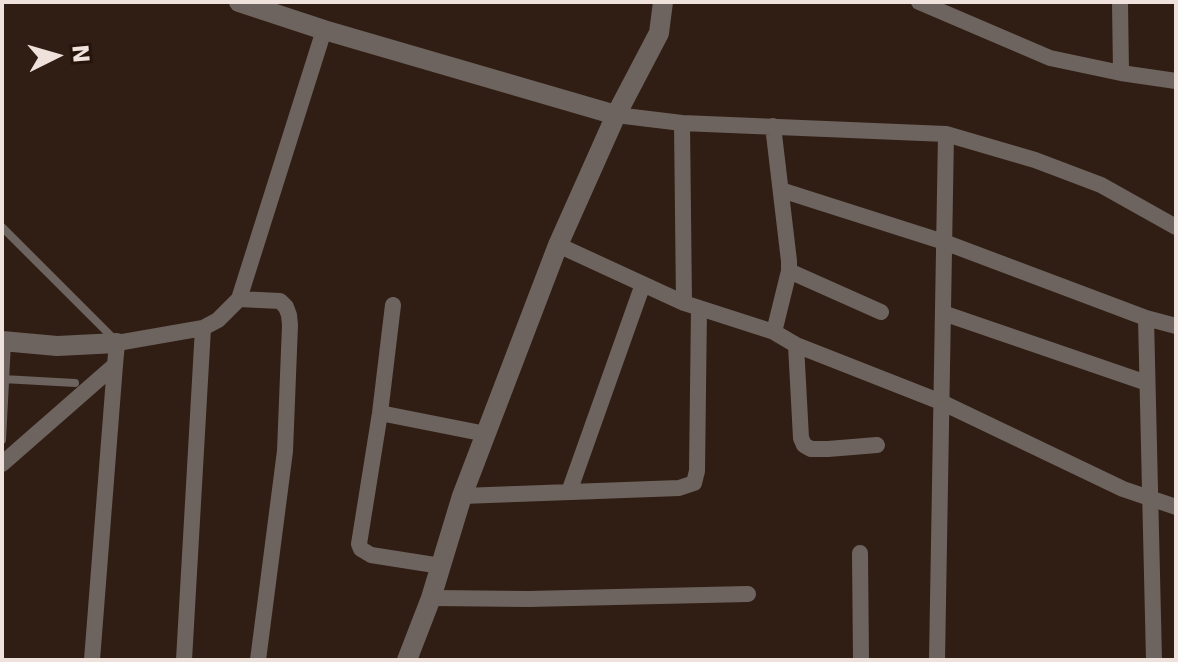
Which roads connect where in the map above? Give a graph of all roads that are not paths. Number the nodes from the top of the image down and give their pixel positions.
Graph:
1 (239, 2) edge
2 (663, 2) edge
3 (1120, 2) edge
4 (927, 3) edge
5 (324, 30) junction
6 (1121, 73) junction
7 (1176, 81) edge
8 (616, 115) junction
9 (682, 123) junction
10 (773, 126) junction
11 (946, 134) junction
12 (781, 190) junction
13 (2, 227) edge
14 (1176, 227) edge
15 (944, 242) junction
16 (558, 245) junction
17 (789, 271) junction
18 (643, 284) junction
19 (239, 299) junction
20 (393, 305) dead end
21 (691, 305) junction
22 (881, 312) dead end
23 (943, 313) junction
24 (1146, 318) junction
25 (1176, 326) edge
26 (203, 328) junction
27 (774, 332) junction
28 (4, 341) edge
29 (117, 343) junction
30 (796, 345) junction
31 (115, 365) junction
32 (4, 379) edge
33 (75, 383) dead end
34 (1147, 383) junction
35 (941, 402) junction
36 (380, 413) junction
37 (486, 434) junction
38 (2, 440) edge
39 (877, 445) dead end
40 (2, 464) edge
41 (569, 492) junction
42 (462, 496) junction
43 (1149, 498) junction
44 (1176, 507) edge
45 (860, 553) dead end
46 (441, 566) junction
47 (748, 594) dead end
48 (431, 598) junction
49 (92, 660) edge
50 (184, 660) edge
51 (258, 660) edge
52 (407, 660) edge
53 (861, 660) edge
54 (937, 660) edge
55 (1154, 660) edge

1 - 5 street
2 - 8 street
3 - 6 street
4 - 6 street
5 - 8 street
5 - 19 street
6 - 7 street
8 - 9 street
8 - 16 street
9 - 10 street
9 - 21 street
10 - 11 street
10 - 12 street
11 - 14 street
11 - 15 street
12 - 15 street
12 - 17 street
13 - 29 lane
15 - 23 street
15 - 24 street
16 - 18 street
16 - 37 street
17 - 22 street
17 - 27 street
18 - 21 street
18 - 41 street
19 - 26 street
19 - 51 street
20 - 36 street
21 - 27 street
21 - 41 street
23 - 34 street
23 - 35 street
24 - 25 street
24 - 34 street
26 - 29 street
26 - 50 street
27 - 30 street
28 - 29 street
28 - 32 lane
29 - 31 street
30 - 35 street
30 - 39 street
31 - 40 street
31 - 49 street
32 - 33 lane
32 - 38 lane
34 - 43 street
35 - 43 street
35 - 54 street
36 - 37 street
36 - 46 street
37 - 42 street
41 - 42 street
42 - 46 street
43 - 44 street
43 - 55 street
45 - 53 street
46 - 48 street
47 - 48 street
48 - 52 street

